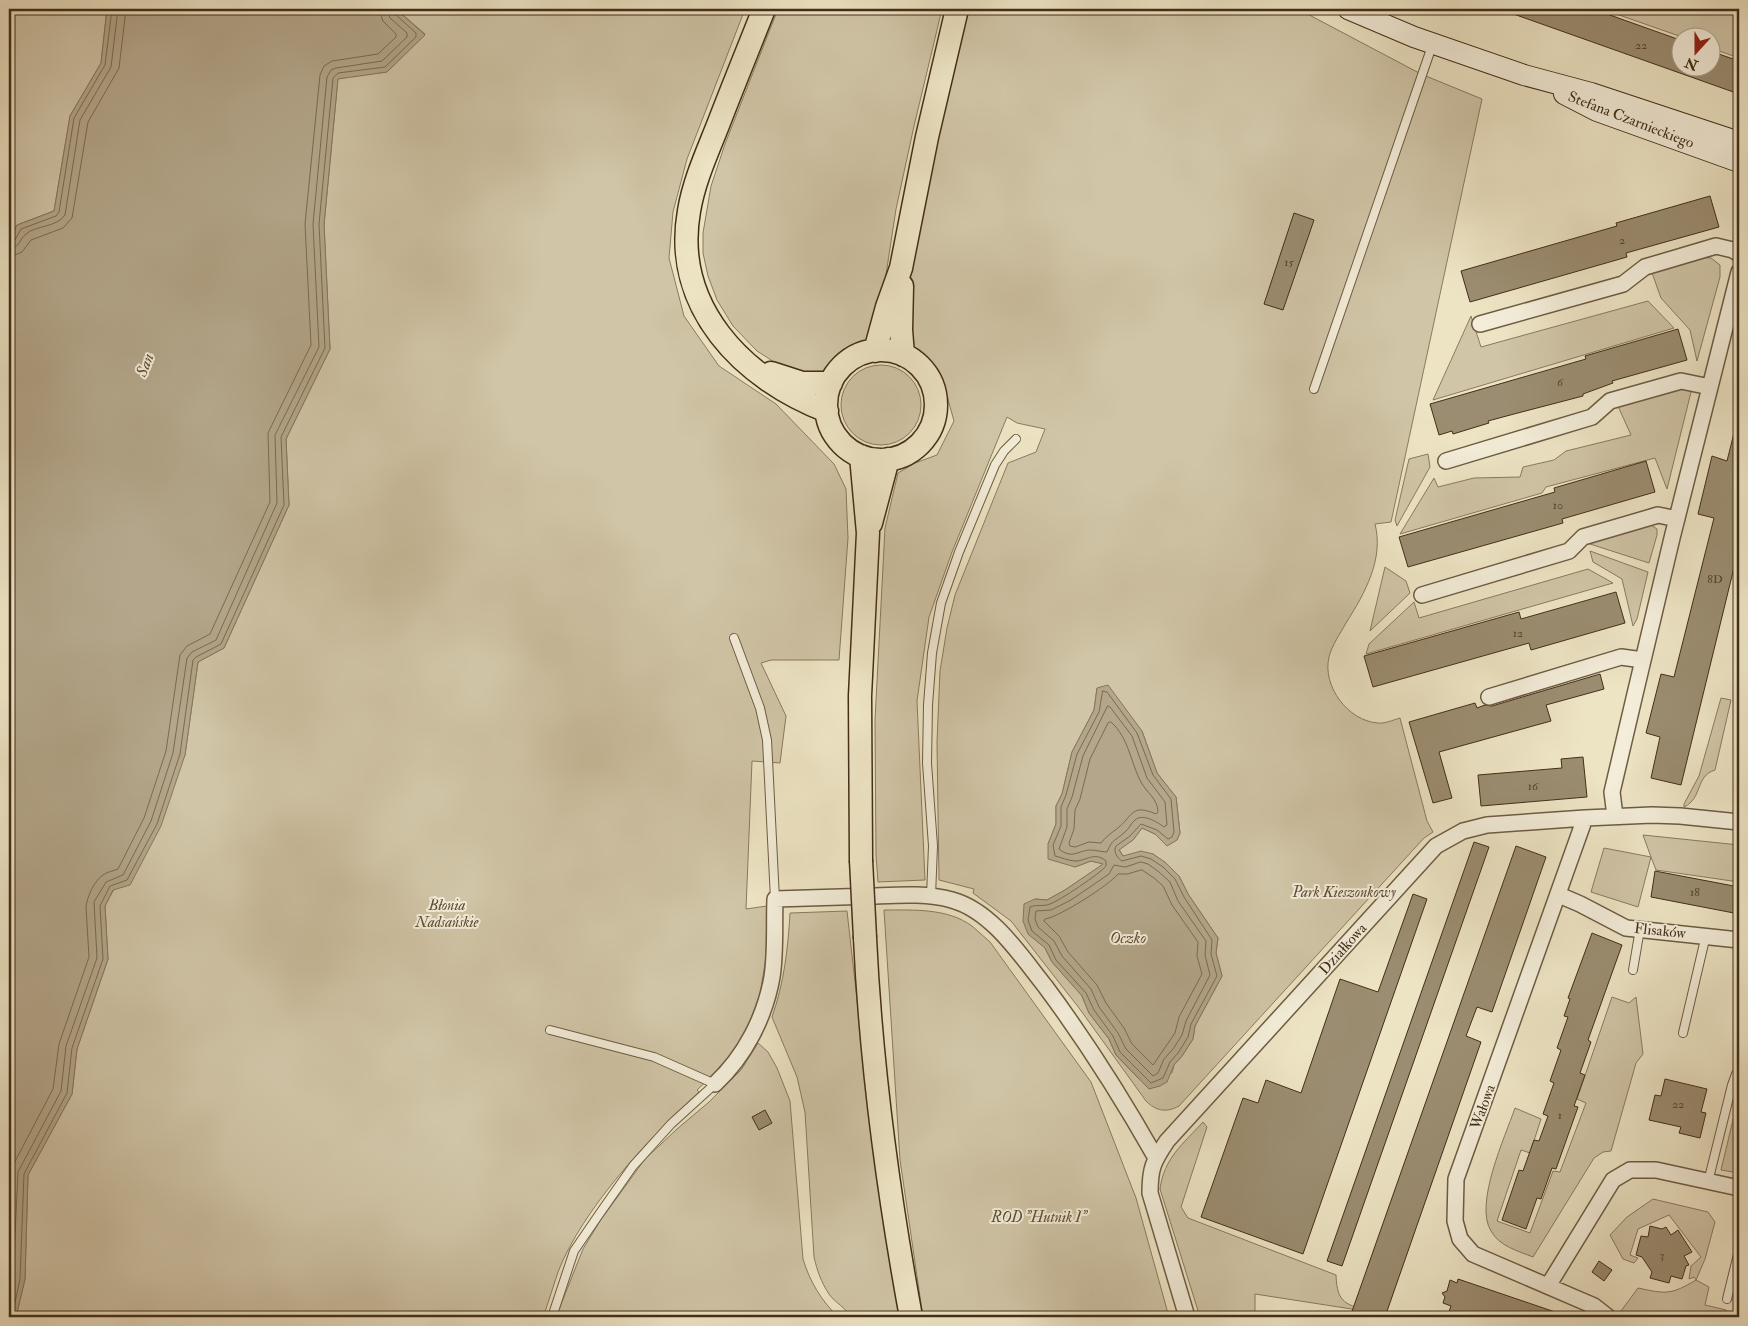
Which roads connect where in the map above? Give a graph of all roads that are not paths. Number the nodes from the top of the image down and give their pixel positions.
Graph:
1 (764, 9) edge
2 (957, 9) edge
3 (1348, 9) edge
4 (1433, 43) junction
5 (1524, 75) junction
6 (1739, 142) edge
7 (1739, 162) edge
8 (1739, 254) edge
9 (901, 268) junction
10 (1739, 272) edge
11 (1480, 324) dead end
12 (875, 351) junction
13 (903, 355) junction
14 (749, 364) junction
15 (831, 383) junction
16 (1710, 387) junction
17 (1314, 389) dead end
18 (827, 411) junction
19 (1016, 438) dead end
20 (861, 456) junction
21 (888, 460) junction
22 (1446, 461) dead end
23 (1676, 519) junction
24 (868, 533) junction
25 (1422, 595) dead end
26 (734, 638) dead end
27 (1642, 660) junction
28 (1488, 697) dead end
29 (1615, 816) junction
30 (1585, 818) junction
31 (1739, 822) edge
32 (931, 896) junction
33 (1558, 896) junction
34 (775, 899) junction
35 (1640, 929) junction
36 (1706, 935) junction
37 (1739, 940) edge
38 (1633, 970) dead end
39 (550, 1030) dead end
40 (1683, 1032) dead end
41 (1739, 1072) edge
42 (715, 1084) junction
43 (1156, 1158) junction
44 (1708, 1182) junction
45 (1739, 1188) edge
46 (1739, 1250) edge
47 (1548, 1286) junction
48 (1727, 1299) dead end
49 (552, 1317) edge
50 (911, 1317) edge
51 (1187, 1317) edge
52 (1608, 1317) edge

1 - 14 main road
2 - 9 main road
3 - 4 street, Stefana Czarnieckiego
4 - 5 street, Stefana Czarnieckiego
4 - 17 lane
5 - 6 street, Stefana Czarnieckiego
5 - 7 street, Stefana Czarnieckiego
8 - 11 street
9 - 12 main road
9 - 13 main road
10 - 16 street
12 - 13 main road
12 - 15 main road
13 - 21 main road
14 - 15 main road
14 - 18 main road
15 - 18 main road
16 - 22 street
16 - 23 street
18 - 20 main road
19 - 32 lane
20 - 21 main road
20 - 24 main road
21 - 24 main road
23 - 25 street
23 - 27 street
24 - 50 main road, bridge
26 - 34 lane
27 - 28 street
27 - 29 street
29 - 30 street, Działkowa
29 - 31 street, Działkowa
30 - 33 street, Wałowa
30 - 43 street, Działkowa
32 - 34 street
32 - 43 street
33 - 35 street, Flisaków
33 - 47 street, Wałowa
34 - 42 street
35 - 36 street, Flisaków
35 - 38 lane
36 - 37 street, Flisaków
36 - 40 lane
39 - 42 lane
41 - 44 lane
42 - 49 lane
43 - 51 street, Działkowa
44 - 45 street
44 - 47 street
46 - 48 lane
47 - 52 street, Wałowa

